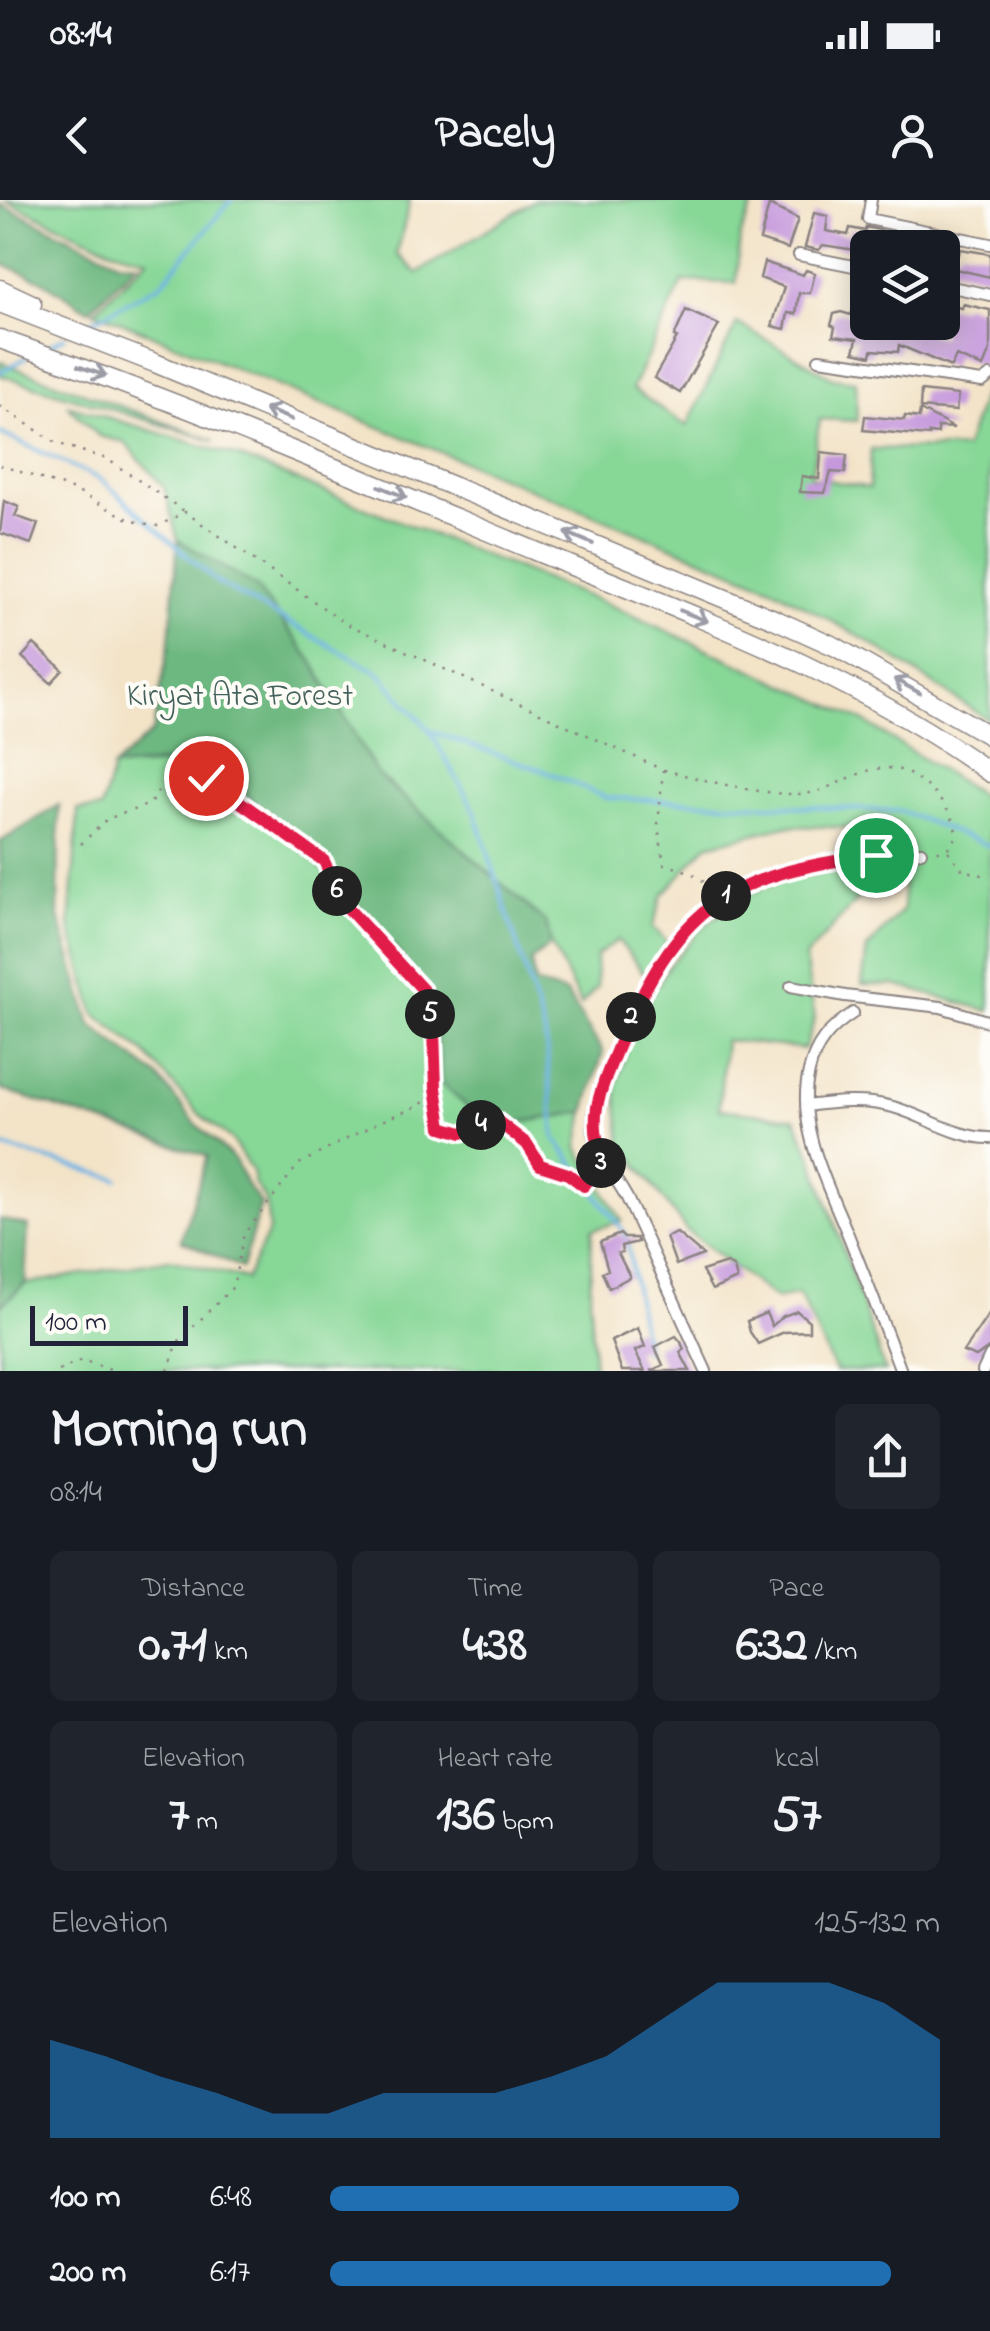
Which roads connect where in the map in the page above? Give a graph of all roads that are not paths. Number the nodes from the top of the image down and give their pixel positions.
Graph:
1 (871, 200) edge
2 (990, 244) edge
3 (800, 255) dead end
4 (850, 265) edge
5 (0, 289) edge
6 (960, 289) edge
7 (990, 295) edge
8 (0, 304) edge
9 (0, 339) edge
10 (819, 358) dead end
11 (155, 362) junction
12 (990, 376) edge
13 (990, 736) edge
14 (990, 772) edge
15 (921, 852) road end
16 (791, 986) dead end
17 (854, 1012) dead end
18 (990, 1022) edge
19 (806, 1106) junction
20 (990, 1138) edge
21 (990, 1356) edge
22 (706, 1371) edge
23 (902, 1371) edge
24 (983, 1371) edge

1 - 2 street
3 - 4 street
5 - 11 highway
6 - 7 street
8 - 11 highway
9 -> 14 highway
10 - 12 street
13 -> 11 highway
15 - 22 street
16 - 18 street
17 - 19 street
19 - 20 street
19 - 23 street
21 - 24 street

